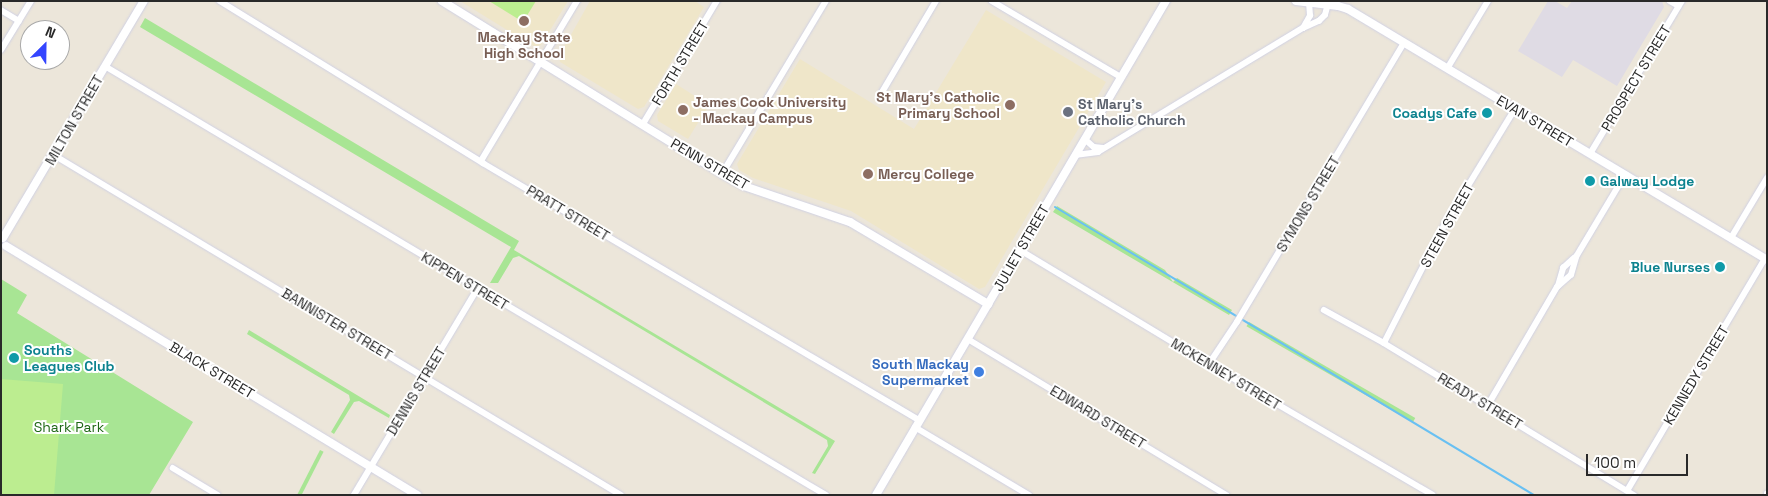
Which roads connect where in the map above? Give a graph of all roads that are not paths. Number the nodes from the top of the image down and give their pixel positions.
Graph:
1 (31, 1) edge
2 (144, 1) edge
3 (220, 1) edge
4 (442, 1) edge
5 (577, 1) edge
6 (716, 1) edge
7 (826, 1) edge
8 (936, 1) edge
9 (992, 1) edge
10 (1166, 1) edge
11 (1296, 1) edge
12 (1488, 1) edge
13 (1670, 1) edge
14 (1309, 3) junction
15 (1328, 4) junction
16 (1680, 4) edge
17 (1, 10) edge
18 (19, 21) junction
19 (1303, 28) junction
20 (1404, 43) junction
21 (1, 50) edge
22 (541, 62) junction
23 (105, 66) junction
24 (1447, 69) junction
25 (1121, 77) junction
26 (881, 94) dead end
27 (1514, 109) junction
28 (642, 124) junction
29 (1085, 139) junction
30 (1105, 147) junction
31 (1590, 154) junction
32 (54, 155) junction
33 (1075, 155) junction
34 (481, 161) junction
35 (722, 174) junction
36 (1625, 175) junction
37 (1767, 178) edge
38 (2, 238) edge
39 (1731, 238) junction
40 (3, 248) edge
41 (1020, 250) junction
42 (1577, 254) junction
43 (1766, 259) edge
44 (478, 288) junction
45 (1557, 288) junction
46 (988, 304) junction
47 (1324, 310) dead end
48 (968, 339) junction
49 (1384, 343) junction
50 (1209, 364) junction
51 (425, 376) junction
52 (1488, 405) junction
53 (917, 423) junction
54 (371, 467) junction
55 (173, 468) dead end
56 (1627, 491) junction
57 (218, 495) edge
58 (354, 495) edge
59 (417, 495) edge
60 (621, 495) edge
61 (826, 495) edge
62 (876, 495) edge
63 (1029, 495) edge
64 (1227, 495) edge
65 (1433, 495) edge
66 (1634, 495) edge

1 - 18 street
2 - 23 street, MILTON STREET
3 - 34 street, PRATT STREET
4 - 22 street, PENN STREET
5 - 22 street
6 - 28 street, FORTH STREET
7 - 35 street
8 - 26 street
9 - 25 street
10 - 25 street, JULIET STREET
11 - 14 street, EVAN STREET
12 - 24 street
13 - 16 street
14 - 15 street, EVAN STREET
14 - 19 street
15 - 19 street
15 - 20 street, EVAN STREET
16 - 31 street, PROSPECT STREET
17 - 18 street
18 - 21 street
19 - 30 street
20 - 24 street, EVAN STREET
20 - 50 street, SYMONS STREET
22 - 28 street, PENN STREET
22 - 34 street
23 - 32 street, MILTON STREET
23 - 44 street, KIPPEN STREET
24 - 27 street, EVAN STREET
25 - 29 street, JULIET STREET
27 - 31 street, EVAN STREET
27 - 49 street, STEEN STREET
28 - 35 street, PENN STREET
29 - 30 street
29 - 33 street, JULIET STREET
30 - 33 street
31 - 36 street, EVAN STREET
32 - 38 street, MILTON STREET
32 - 51 street, BANNISTER STREET
33 - 41 street, JULIET STREET
34 - 53 street, PRATT STREET
35 - 46 street, PENN STREET
36 - 39 street, EVAN STREET
36 - 42 street
37 - 39 street
38 - 40 street
39 - 43 street, EVAN STREET
40 - 54 street, BLACK STREET
41 - 46 street, JULIET STREET
41 - 50 street, MCKENNEY STREET
42 - 45 street
42 - 45 street
43 - 56 street, KENNEDY STREET
44 - 51 street, DENNIS STREET
44 - 61 street, KIPPEN STREET
45 - 52 street
46 - 48 street, JULIET STREET
47 - 49 street, READY STREET
48 - 53 street, JULIET STREET
48 - 64 street, EDWARD STREET
49 - 52 street, READY STREET
50 - 65 street, MCKENNEY STREET
51 - 54 street, DENNIS STREET
51 - 60 street, BANNISTER STREET
52 - 56 street, READY STREET
53 - 62 street, JULIET STREET
53 - 63 street, PRATT STREET
54 - 58 street, DENNIS STREET
54 - 59 street, BLACK STREET
55 - 57 street
56 - 66 street, READY STREET

